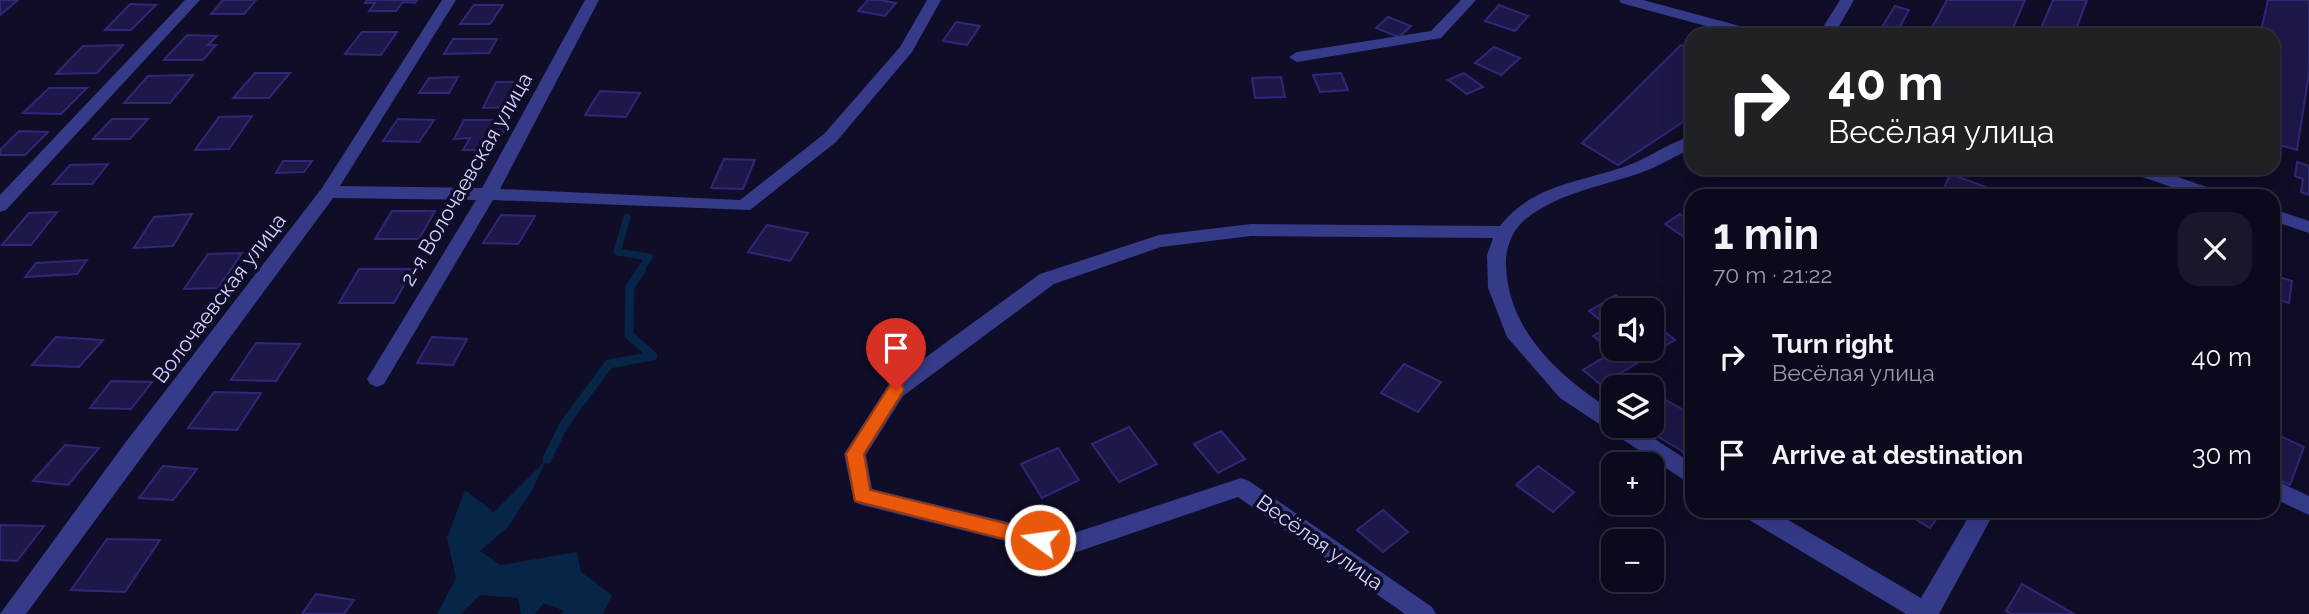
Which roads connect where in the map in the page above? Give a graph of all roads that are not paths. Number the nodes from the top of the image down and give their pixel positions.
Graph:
1 (193, 0) edge
2 (449, 0) edge
3 (592, 0) edge
4 (934, 0) edge
5 (1469, 0) edge
6 (1626, 0) edge
7 (1847, 0) edge
8 (1731, 28) edge
9 (1830, 28) edge
10 (1297, 57) dead end
11 (1685, 144) edge
12 (2154, 175) edge
13 (2168, 180) junction
14 (2161, 189) edge
15 (2195, 189) edge
16 (328, 192) junction
17 (488, 194) junction
18 (0, 206) edge
19 (2280, 217) edge
20 (2309, 227) edge
21 (1505, 232) junction
22 (377, 379) dead end
23 (1601, 415) edge
24 (1637, 438) edge
25 (1685, 469) edge
26 (2280, 492) edge
27 (2309, 506) edge
28 (1766, 518) edge
29 (1980, 518) edge
30 (12, 614) edge
31 (1424, 614) edge
32 (1926, 614) edge

1 - 18 street
2 - 16 street, Волочаевская улица
3 - 17 street, 2-я Волочаевская улица
4 - 17 street
5 - 10 street
6 - 8 street
7 - 9 street
11 - 21 street
12 - 13 street
13 - 14 street
13 - 15 street
16 - 17 street
16 - 30 street, Волочаевская улица
17 - 22 street, 2-я Волочаевская улица
19 - 20 street
21 - 23 street
21 - 31 street, Весёлая улица
24 - 25 street
26 - 27 street
28 - 32 street
29 - 32 street

